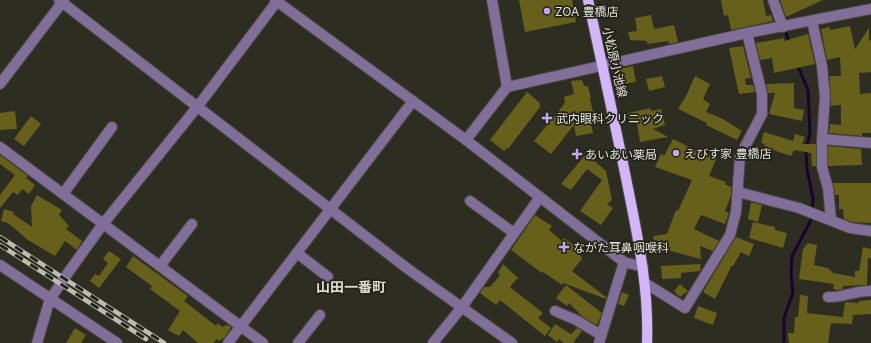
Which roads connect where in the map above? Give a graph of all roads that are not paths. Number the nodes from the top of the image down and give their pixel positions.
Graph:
1 (277, 0) edge
2 (492, 0) edge
3 (588, 0) edge
4 (773, 0) edge
5 (62, 1) edge
6 (871, 10) edge
7 (812, 21) junction
8 (783, 27) junction
9 (747, 34) junction
10 (602, 66) junction
11 (0, 84) edge
12 (507, 86) junction
13 (413, 101) junction
14 (198, 106) junction
15 (112, 127) dead end
16 (822, 138) junction
17 (466, 140) junction
18 (871, 143) edge
19 (0, 147) edge
20 (738, 192) junction
21 (63, 194) junction
22 (540, 197) junction
23 (470, 201) dead end
24 (331, 209) junction
25 (830, 220) junction
26 (103, 224) junction
27 (192, 224) dead end
28 (871, 231) edge
29 (514, 233) junction
30 (297, 253) junction
31 (624, 262) junction
32 (0, 265) edge
33 (160, 266) junction
34 (643, 267) junction
35 (328, 277) dead end
36 (645, 283) junction
37 (871, 291) edge
38 (828, 297) dead end
39 (50, 299) junction
40 (462, 308) junction
41 (555, 311) dead end
42 (320, 315) dead end
43 (241, 326) junction
44 (600, 339) edge
45 (36, 343) edge
46 (117, 343) edge
47 (228, 343) edge
48 (263, 343) edge
49 (298, 343) edge
50 (433, 343) edge
51 (512, 343) edge
52 (647, 343) edge

1 - 13 street
1 - 14 street
2 - 12 street
3 - 10 main road, 小松原小池線
4 - 8 street
5 - 11 street
5 - 14 street
6 - 7 street
7 - 8 street
7 - 16 street
8 - 9 street
9 - 10 street
9 - 20 street
10 - 12 street
10 - 34 main road, 小松原小池線
12 - 17 street
13 - 17 street
13 - 24 street
14 - 24 street
14 - 26 street
15 - 21 street
16 - 18 street
16 - 25 street
17 - 22 street
19 - 21 street
20 - 25 street
20 - 36 street
21 - 26 street
22 - 29 street
22 - 31 street
23 - 29 street
24 - 30 street
24 - 40 street
25 - 28 street
26 - 33 street
26 - 39 street
27 - 33 street
29 - 40 street
30 - 35 street
30 - 43 street
31 - 34 street
31 - 44 street
32 - 39 street
33 - 43 street
34 - 36 main road, 小松原小池線
36 - 52 main road, 小松原小池線
37 - 38 street
39 - 45 street
39 - 46 street
40 - 50 street
40 - 51 street
41 - 44 street
42 - 49 street
43 - 47 street
43 - 48 street

